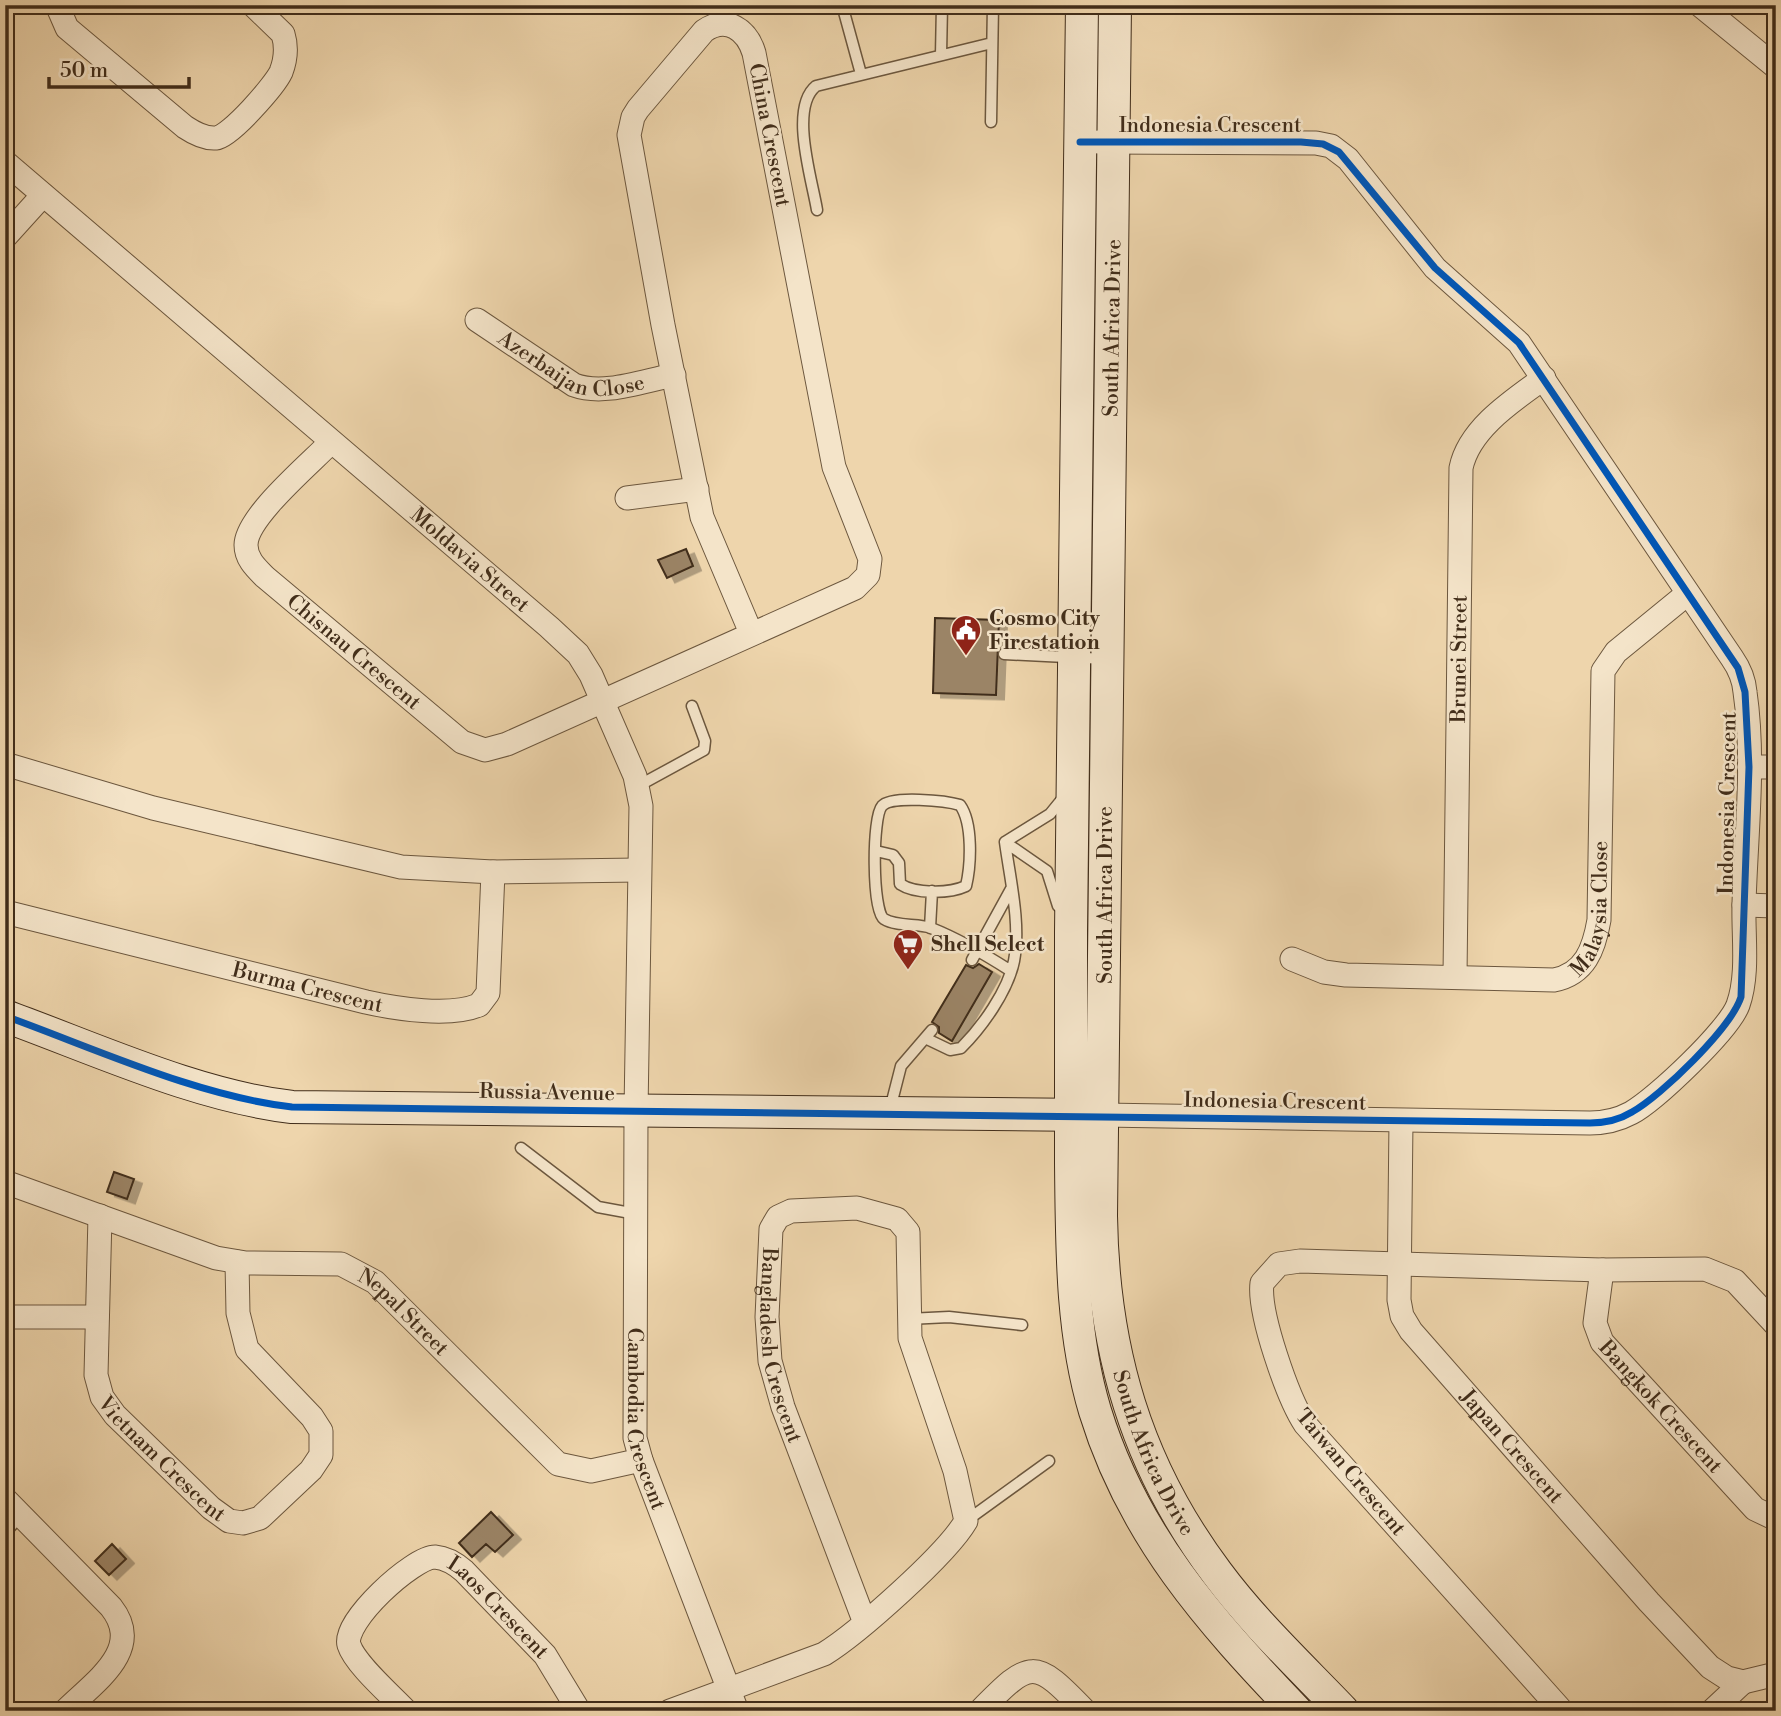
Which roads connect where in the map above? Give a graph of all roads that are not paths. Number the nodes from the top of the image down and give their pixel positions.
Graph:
1 (57, 5) edge
2 (253, 5) edge
3 (942, 5) edge
4 (993, 5) edge
5 (1082, 5) edge
6 (1115, 5) edge
7 (1700, 5) edge
8 (844, 12) dead end
9 (992, 43) junction
10 (941, 55) junction
11 (1776, 67) edge
12 (861, 74) junction
13 (991, 122) dead end
14 (1080, 142) junction
15 (1115, 142) junction
16 (5, 162) edge
17 (43, 195) junction
18 (817, 210) dead end
19 (5, 237) edge
20 (477, 320) dead end
21 (674, 374) junction
22 (1544, 378) junction
23 (331, 442) junction
24 (697, 489) junction
25 (627, 498) dead end
26 (1687, 594) junction
27 (751, 633) junction
28 (1004, 654) dead end
29 (1075, 658) junction
30 (1107, 659) junction
31 (602, 702) junction
32 (692, 705) dead end
33 (5, 764) edge
34 (1749, 766) junction
35 (1776, 767) edge
36 (1073, 785) junction
37 (638, 786) junction
38 (1005, 842) junction
39 (876, 851) junction
40 (639, 870) junction
41 (493, 873) junction
42 (1011, 888) junction
43 (932, 891) junction
44 (1744, 905) junction
45 (1776, 906) edge
46 (5, 912) edge
47 (930, 928) junction
48 (974, 955) junction
49 (1292, 960) dead end
50 (1071, 967) junction
51 (1011, 971) junction
52 (1455, 976) junction
53 (5, 1016) edge
54 (636, 1111) junction
55 (890, 1112) junction
56 (1071, 1115) junction
57 (1103, 1115) junction
58 (1401, 1121) junction
59 (521, 1147) dead end
60 (5, 1182) edge
61 (636, 1214) junction
62 (100, 1216) junction
63 (237, 1262) junction
64 (1398, 1262) junction
65 (1602, 1270) junction
66 (5, 1317) edge
67 (97, 1317) junction
68 (908, 1319) junction
69 (1023, 1325) dead end
70 (1776, 1325) edge
71 (640, 1460) junction
72 (1049, 1461) dead end
73 (13, 1507) edge
74 (1776, 1519) edge
75 (966, 1521) junction
76 (5, 1533) edge
77 (864, 1623) junction
78 (1776, 1674) edge
79 (1743, 1682) junction
80 (727, 1688) junction
81 (65, 1711) edge
82 (406, 1711) edge
83 (579, 1711) edge
84 (670, 1711) edge
85 (737, 1711) edge
86 (980, 1711) edge
87 (1085, 1711) edge
88 (1296, 1711) edge
89 (1343, 1711) edge
90 (1562, 1711) edge
91 (1712, 1711) edge

1 - 2 street
3 - 10 lane
4 - 9 lane
5 - 14 street, South Africa Drive
6 - 15 street, South Africa Drive
7 - 11 street
8 - 12 lane
9 - 10 lane
9 - 13 lane
10 - 12 lane
12 - 18 lane
14 - 15 street, Indonesia Crescent
14 - 29 street, South Africa Drive
15 - 22 street, Indonesia Crescent
15 - 30 street, South Africa Drive
16 - 17 street, Moldavia Street
17 - 19 street
17 - 23 street, Moldavia Street
20 - 21 street, Azerbaijan Close
21 - 24 street, China Crescent
21 - 27 street, China Crescent
22 - 26 street, Indonesia Crescent
22 - 52 street, Brunei Street
23 - 31 street, Moldavia Street
23 - 31 street, Chisnau Crescent
24 - 25 street
24 - 27 street, China Crescent
26 - 34 street, Indonesia Crescent
26 - 52 street, Malaysia Close
27 - 31 street, China Crescent
28 - 29 lane
29 - 30 lane
29 - 36 street, South Africa Drive
30 - 57 street, South Africa Drive
31 - 37 street, Moldavia Street
32 - 37 lane
33 - 41 street
34 - 35 street
34 - 44 street, Indonesia Crescent
36 - 38 lane
36 - 50 street, South Africa Drive
37 - 40 street, Moldavia Street
38 - 42 lane
38 - 50 lane
39 - 43 lane
39 - 43 lane
39 - 47 lane
40 - 41 street
40 - 54 street, Moldavia Street
41 - 46 street, Burma Crescent
42 - 48 lane
42 - 51 lane
43 - 47 lane
44 - 45 street
44 - 58 street, Indonesia Crescent
47 - 48 lane
48 - 51 lane
49 - 52 street, Malaysia Close
50 - 56 street, South Africa Drive
51 - 55 lane
53 - 54 street, Russia Avenue
54 - 55 street, Russia Avenue
54 - 61 street, Cambodia Crescent
55 - 56 street, Russia Avenue
56 - 57 street, Russia Avenue
56 - 88 street, South Africa Drive
57 - 58 street, Indonesia Crescent
57 - 89 street, South Africa Drive
58 - 64 street, Japan Crescent
59 - 61 lane
60 - 62 street, Nepal Street
61 - 71 street, Cambodia Crescent
62 - 63 street, Nepal Street
62 - 67 street, Vietnam Crescent
63 - 67 street, Vietnam Crescent
63 - 71 street, Nepal Street
64 - 65 street
64 - 79 street, Japan Crescent
64 - 90 street, Taiwan Crescent
65 - 70 street
65 - 74 street, Bangkok Crescent
66 - 67 street
68 - 69 lane
68 - 75 street, Bangladesh Crescent
68 - 77 street, Bangladesh Crescent
71 - 80 street, Cambodia Crescent
72 - 75 lane
73 - 76 lane
73 - 81 street
75 - 77 street
77 - 80 street
78 - 79 street
79 - 91 street
80 - 84 street
80 - 85 street, Cambodia Crescent
82 - 83 street, Laos Crescent
86 - 87 street

